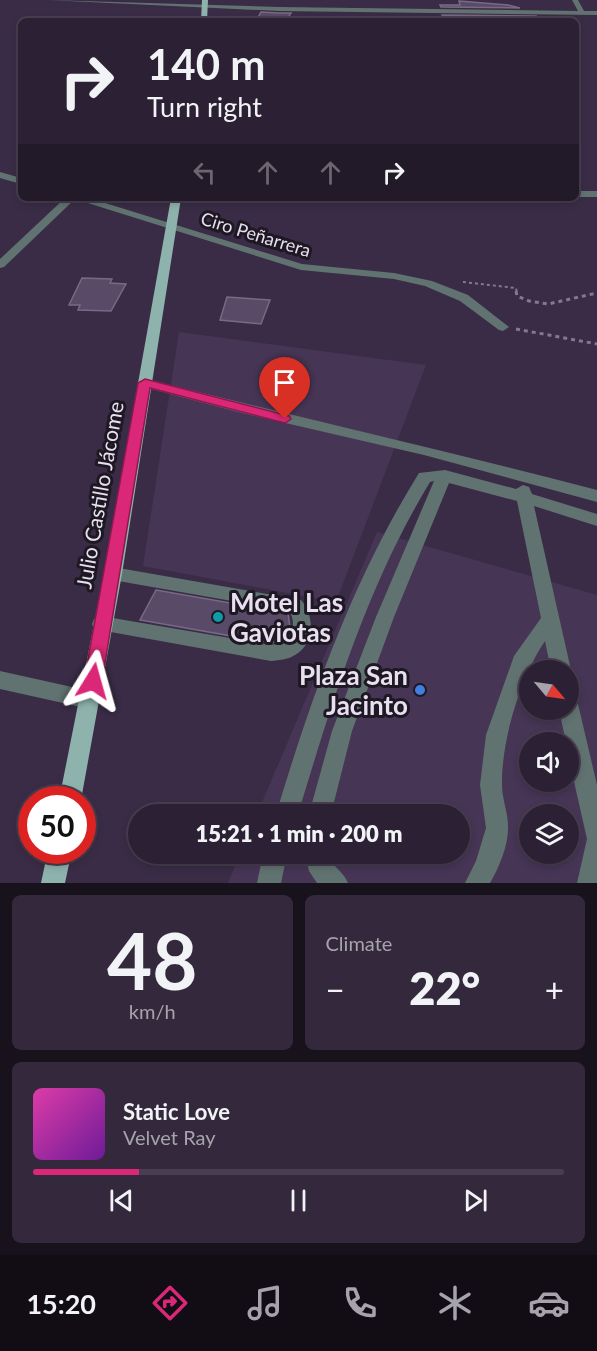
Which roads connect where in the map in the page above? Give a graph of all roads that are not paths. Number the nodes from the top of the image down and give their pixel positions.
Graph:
1 (50, 0) edge
2 (250, 0) edge
3 (312, 0) edge
4 (575, 0) edge
5 (224, 2) edge
6 (205, 4) edge
7 (518, 5) dead end
8 (314, 10) junction
9 (435, 11) junction
10 (582, 13) junction
11 (597, 13) edge
12 (537, 17) edge
13 (436, 18) edge
14 (0, 176) edge
15 (18, 181) edge
16 (579, 194) edge
17 (597, 194) edge
18 (68, 201) edge
19 (89, 201) edge
20 (175, 201) edge
21 (171, 225) junction
22 (0, 265) edge
23 (503, 327) road end
24 (145, 383) junction
25 (445, 476) junction
26 (522, 476) junction
27 (597, 496) edge
28 (524, 499) junction
29 (597, 520) edge
30 (113, 574) junction
31 (550, 619) junction
32 (101, 624) junction
33 (559, 660) edge
34 (0, 680) edge
35 (90, 700) junction
36 (572, 720) edge
37 (73, 786) edge
38 (290, 804) edge
39 (323, 804) edge
40 (597, 835) edge
41 (597, 843) edge
42 (57, 864) edge
43 (273, 864) edge
44 (319, 864) edge
45 (53, 883) edge
46 (269, 883) edge
47 (336, 883) edge
48 (477, 883) edge
49 (589, 883) edge

1 - 6 street
2 - 5 street
3 - 8 street
4 - 10 street
5 - 6 street
6 - 8 street
7 - 12 street
8 - 9 street
9 - 12 street
9 - 13 street
10 - 11 street
10 - 12 street
14 - 15 street
16 - 17 street
18 - 22 street
19 - 21 street, Ciro Peñarrera
20 - 21 main road, Julio Castillo Jácome
21 - 23 street, Ciro Peñarrera
21 - 24 main road, Julio Castillo Jácome
24 - 26 street
24 - 30 main road, Julio Castillo Jácome
25 - 28 street
25 - 38 street
25 - 39 street
26 - 27 street
26 - 28 street
28 - 29 street
28 - 31 street
30 - 32 main road, Julio Castillo Jácome
30 - 32 street
31 - 33 street
31 - 48 street
32 - 35 main road, Julio Castillo Jácome
34 - 35 street
35 - 37 main road, Julio Castillo Jácome
36 - 40 street
41 - 49 street
42 - 45 main road
43 - 46 street
44 - 47 street

